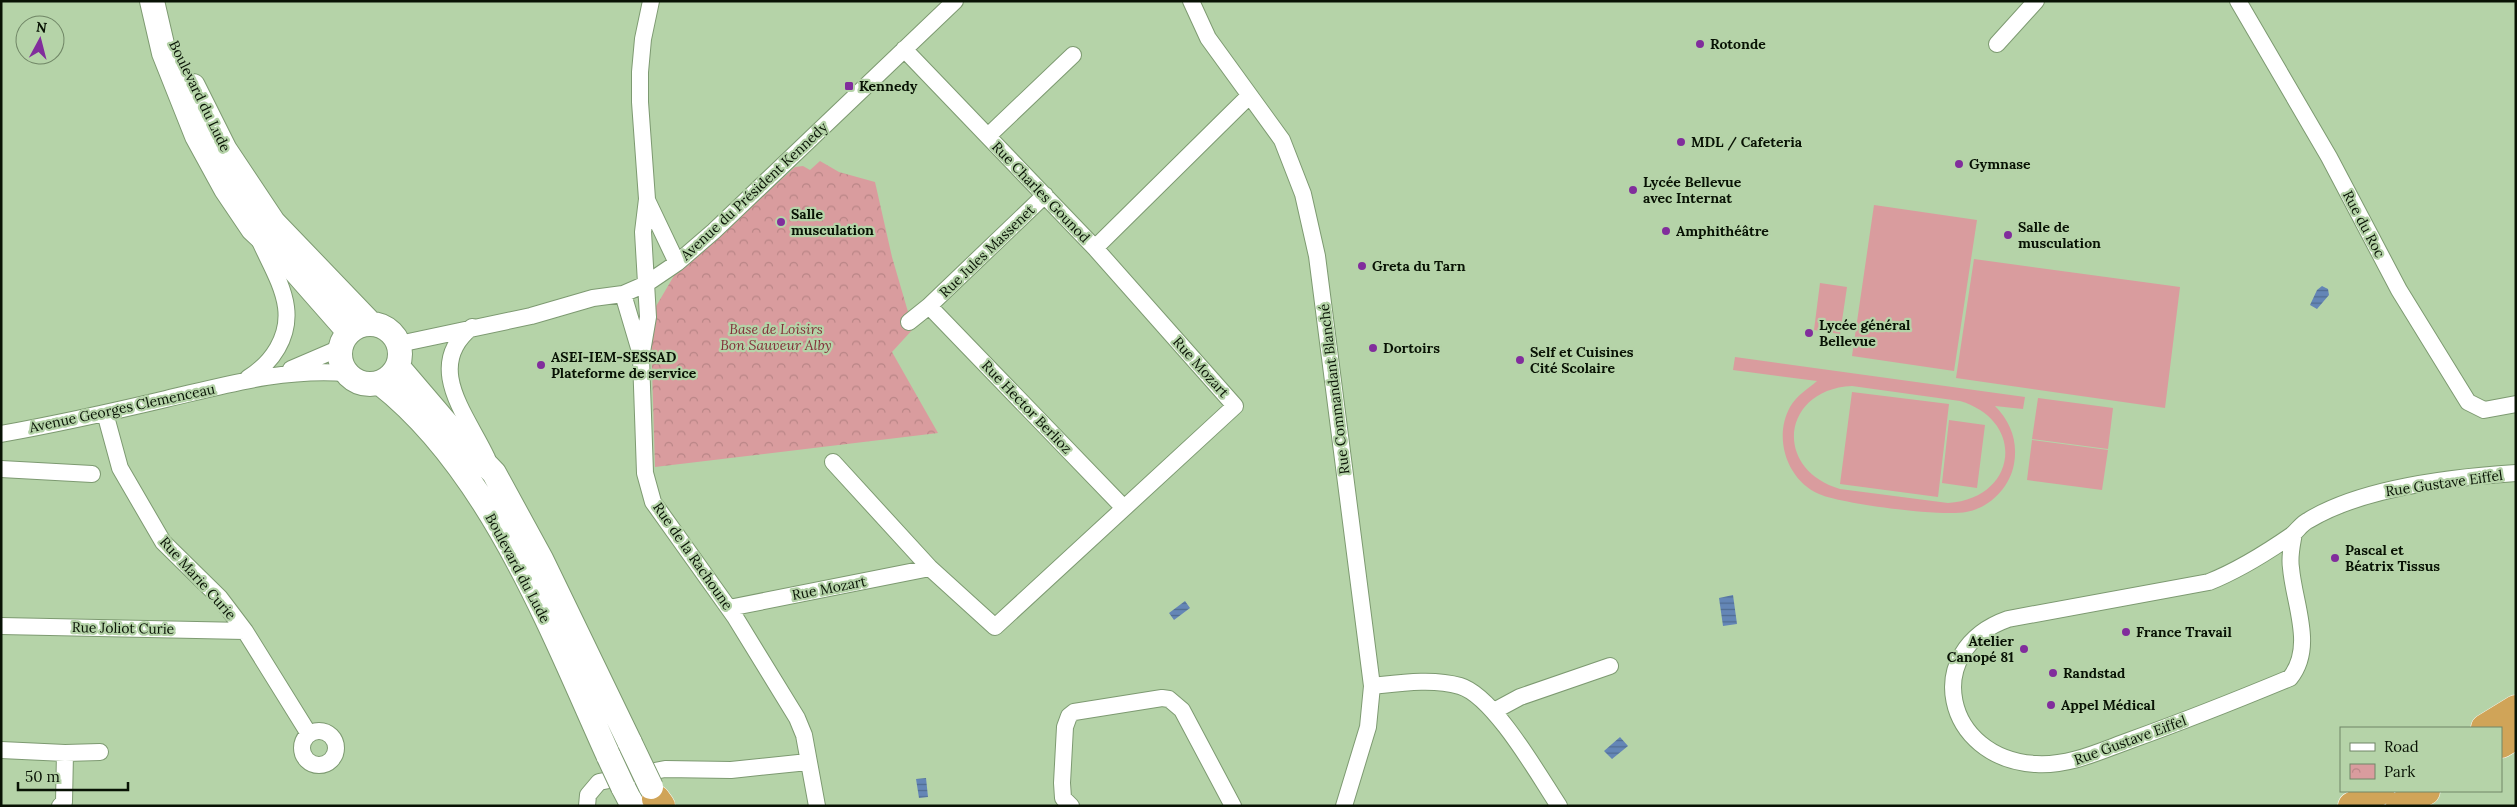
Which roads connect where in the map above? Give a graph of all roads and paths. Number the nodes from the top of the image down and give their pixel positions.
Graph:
1 (153, 1) edge
2 (651, 1) edge
3 (955, 1) edge
4 (1190, 1) edge
5 (2036, 1) edge
6 (2238, 1) edge
7 (1997, 44) dead end
8 (904, 49) junction
9 (1074, 55) dead end
10 (1248, 97) junction
11 (988, 136) junction
12 (1045, 196) junction
13 (647, 199) junction
14 (258, 234) junction
15 (1095, 248) junction
16 (677, 263) junction
17 (646, 284) junction
18 (623, 294) junction
19 (929, 306) junction
20 (909, 322) dead end
21 (472, 327) junction
22 (353, 334) junction
23 (399, 356) junction
24 (641, 358) junction
25 (346, 373) junction
26 (280, 374) junction
27 (242, 381) junction
28 (380, 383) junction
29 (2516, 404) edge
30 (105, 413) junction
31 (1, 434) edge
32 (833, 462) dead end
33 (1, 469) edge
34 (494, 473) junction
35 (2516, 473) edge
36 (92, 474) dead end
37 (1124, 508) junction
38 (2294, 533) junction
39 (930, 568) junction
40 (729, 608) junction
41 (1, 626) edge
42 (244, 631) junction
43 (1610, 666) dead end
44 (1372, 686) junction
45 (2516, 709) edge
46 (1494, 711) junction
47 (2487, 727) edge
48 (309, 734) dead end
49 (2516, 735) edge
50 (2502, 743) edge
51 (1, 750) edge
52 (100, 752) dead end
53 (65, 753) junction
54 (808, 762) junction
55 (2378, 792) edge
56 (2424, 792) edge
57 (647, 798) edge
58 (60, 806) edge
59 (587, 806) edge
60 (817, 806) edge
61 (1071, 806) edge
62 (1232, 806) edge
63 (1344, 806) edge
64 (1559, 806) edge
65 (2352, 806) edge
66 (2400, 806) edge

1 - 14 main road, Boulevard du Lude
1 - 22 main road, Boulevard du Lude
2 - 13 street, Rue de la Rachoune
3 - 8 street, Avenue du Président Kennedy
4 - 10 street, Rue Commandant Blanché
5 - 7 street
6 - 29 street, Rue du Roc
8 - 11 street, Rue Charles Gounod
8 - 16 street, Avenue du Président Kennedy
9 - 11 street, Rue Charles Gounod
10 - 15 street
10 - 44 street, Rue Commandant Blanché
11 - 12 street, Rue Charles Gounod
12 - 15 street, Rue Charles Gounod
12 - 19 street, Rue Jules Massenet
13 - 16 street, Rue de la Rachoune
13 - 17 street, Rue de la Rachoune
14 - 22 main road, Boulevard du Lude
14 - 27 street
15 - 37 street, Rue Mozart
16 - 17 street, Avenue du Président Kennedy
17 - 18 street, Avenue du Président Kennedy
17 - 24 street, Rue de la Rachoune
18 - 21 street, Avenue du Président Kennedy
18 - 24 street
19 - 20 street, Rue Jules Massenet
19 - 37 street, Rue Hector Berlioz
21 - 23 street, Avenue du Président Kennedy
21 - 34 street, Boulevard du Lude
22 - 23 main road
22 - 25 main road
22 - 26 street
23 - 28 main road
23 - 34 main road, Boulevard du Lude
24 - 40 street, Rue de la Rachoune
25 - 26 street
25 - 28 main road
26 - 27 street, Avenue Georges Clemenceau
27 - 30 street, Avenue Georges Clemenceau
28 - 57 main road, Boulevard du Lude, bridge
30 - 31 street, Avenue Georges Clemenceau
30 - 42 street, Rue Marie Curie
32 - 39 street, Rue Mozart
33 - 36 street
34 - 57 main road, Boulevard du Lude, bridge
35 - 38 street, Rue Gustave Eiffel
37 - 39 street, Rue Mozart
38 - 38 street, Rue Gustave Eiffel
39 - 40 street, Rue Mozart
40 - 54 street, Rue de la Rachoune
41 - 42 street, Rue Joliot Curie
42 - 48 street, Rue Marie Curie
43 - 46 street
44 - 46 street
44 - 63 street, Rue Commandant Blanché
45 - 47 highway
46 - 64 street
49 - 50 highway
51 - 53 street
52 - 53 street
53 - 58 street
54 - 59 street
54 - 60 street, Rue de la Rachoune
55 - 65 highway
56 - 66 highway
61 - 62 street

